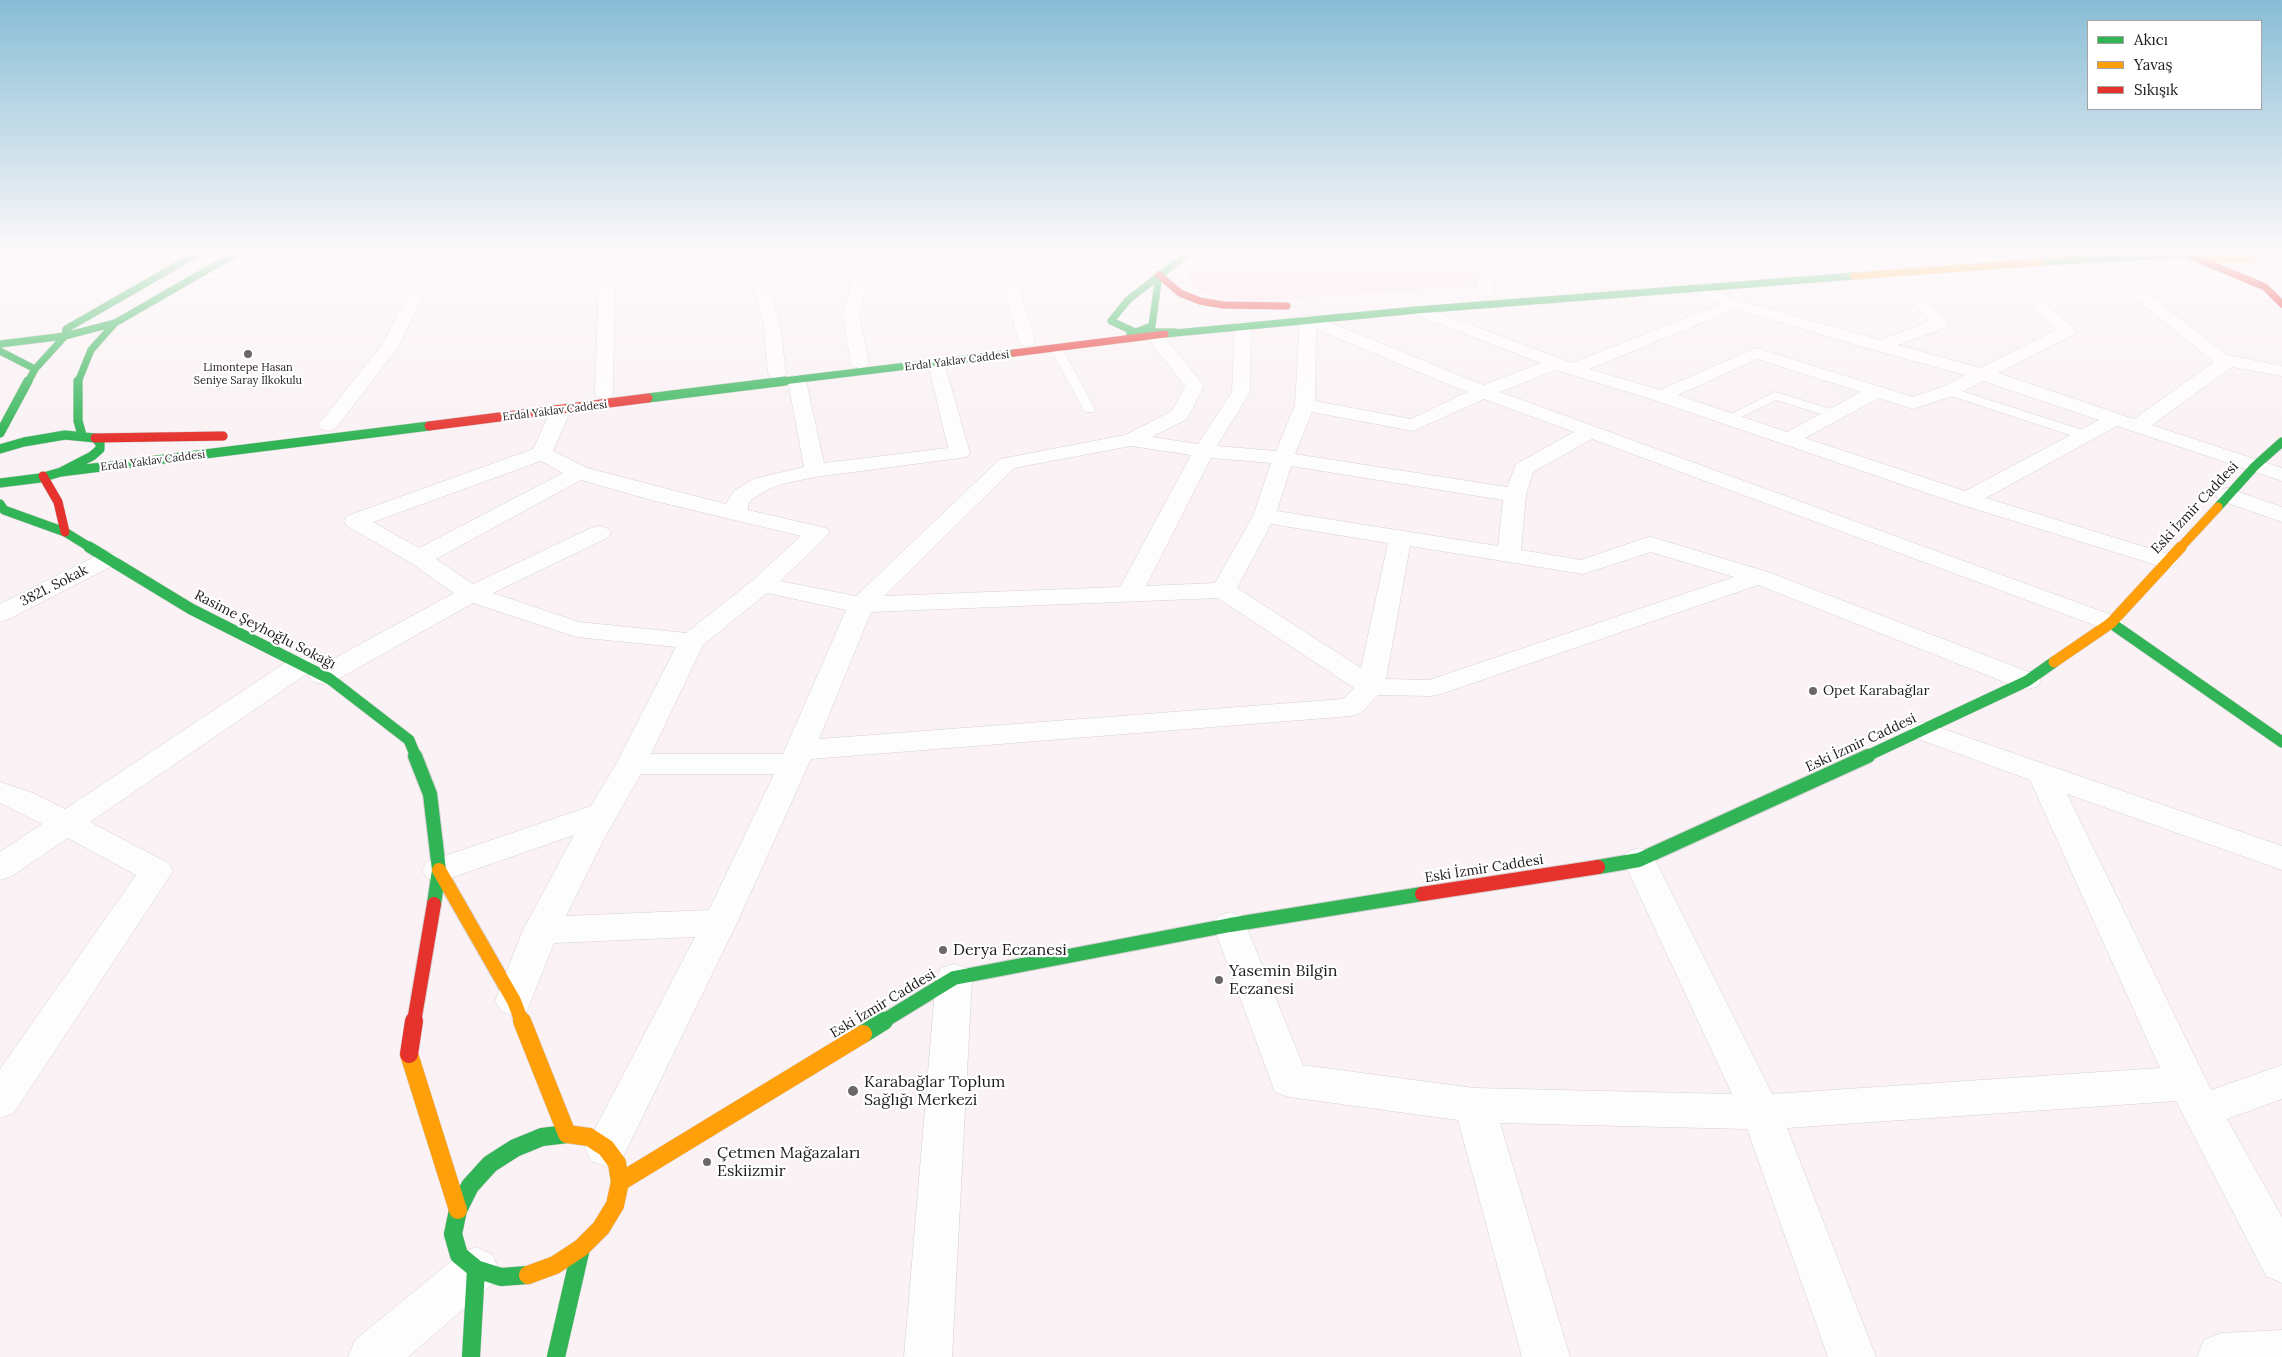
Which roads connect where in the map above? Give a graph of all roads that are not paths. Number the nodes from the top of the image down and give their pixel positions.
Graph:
1 (95, 314) edge
2 (130, 314) edge
3 (406, 314) edge
4 (606, 314) edge
5 (769, 314) edge
6 (850, 314) edge
7 (1018, 314) edge
8 (1115, 314) edge
9 (1152, 314) edge
10 (1272, 314) edge
11 (1297, 314) edge
12 (1303, 314) edge
13 (1306, 314) edge
14 (1428, 314) edge
15 (1707, 314) edge
16 (1771, 314) edge
17 (1933, 314) edge
18 (2049, 314) edge
19 (2165, 314) edge
20 (1111, 321) junction
21 (115, 323) junction
22 (1243, 326) junction
23 (10, 331) dead end
24 (1149, 331) junction
25 (65, 332) junction
26 (1093, 333) junction
27 (1026, 341) junction
28 (1110, 341) junction
29 (0, 344) edge
30 (1880, 346) junction
31 (1056, 348) junction
32 (90, 350) junction
33 (0, 351) edge
34 (2229, 360) junction
35 (860, 363) junction
36 (937, 364) junction
37 (1564, 366) junction
38 (35, 370) junction
39 (2282, 371) edge
40 (777, 373) junction
41 (1984, 375) junction
42 (797, 381) junction
43 (1949, 391) junction
44 (1483, 392) junction
45 (1876, 392) junction
46 (604, 393) junction
47 (1661, 396) junction
48 (1305, 405) junction
49 (1089, 409) dead end
50 (561, 410) junction
51 (449, 411) dead end
52 (1834, 414) junction
53 (1727, 419) junction
54 (2115, 419) junction
55 (330, 425) dead end
56 (2137, 426) junction
57 (1, 430) edge
58 (1592, 430) junction
59 (82, 435) junction
60 (232, 436) dead end
61 (2087, 436) junction
62 (94, 438) junction
63 (1788, 439) junction
64 (1131, 440) junction
65 (2282, 442) edge
66 (0, 449) edge
67 (1204, 451) junction
68 (542, 453) junction
69 (984, 458) junction
70 (1283, 458) junction
71 (2255, 466) junction
72 (815, 471) junction
73 (61, 472) junction
74 (579, 474) junction
75 (2282, 475) edge
76 (44, 476) junction
77 (0, 483) edge
78 (1515, 495) junction
79 (2227, 495) junction
80 (1967, 499) junction
81 (1, 509) edge
82 (737, 514) junction
83 (2282, 515) edge
84 (1264, 516) junction
85 (65, 532) junction
86 (600, 533) dead end
87 (1400, 539) junction
88 (1509, 554) junction
89 (419, 558) junction
90 (108, 559) junction
91 (2166, 561) junction
92 (1759, 577) junction
93 (762, 585) junction
94 (1223, 590) junction
95 (1130, 592) junction
96 (471, 594) junction
97 (861, 605) junction
98 (0, 614) edge
99 (2111, 623) junction
100 (692, 641) junction
101 (312, 671) junction
102 (2026, 681) junction
103 (1371, 687) junction
104 (1923, 731) junction
105 (2282, 742) edge
106 (796, 757) junction
107 (631, 764) junction
108 (2042, 774) junction
109 (0, 792) edge
110 (602, 814) junction
111 (67, 823) junction
112 (2282, 858) edge
113 (1639, 860) junction
114 (0, 868) edge
115 (439, 870) junction
116 (720, 923) junction
117 (1230, 925) junction
118 (541, 930) junction
119 (954, 978) junction
120 (514, 1001) junction
121 (2282, 1082) edge
122 (2195, 1096) junction
123 (0, 1102) edge
124 (1474, 1105) junction
125 (1761, 1112) junction
126 (567, 1134) junction
127 (606, 1148) junction
128 (620, 1182) junction
129 (458, 1210) junction
130 (581, 1248) junction
131 (2282, 1261) edge
132 (476, 1269) junction
133 (2282, 1354) edge
134 (372, 1357) edge
135 (471, 1357) edge
136 (556, 1357) edge
137 (928, 1357) edge
138 (1546, 1357) edge
139 (1852, 1357) edge
140 (2222, 1357) edge

1 - 25 main road
2 - 21 main road
3 - 55 street
4 - 46 street
5 - 40 street
6 - 35 street
7 - 27 street
8 - 20 main road
9 - 24 main road
10 - 24 main road, Erdal Yaklav Caddesi
11 - 22 main road, Erdal Yaklav Caddesi
12 - 48 street
13 - 44 street
14 - 37 street
15 - 37 street
16 - 30 street
17 - 30 street
18 - 41 street
19 - 34 street
20 - 24 main road
20 - 26 main road
21 - 25 main road
21 - 32 main road
22 - 24 main road, Erdal Yaklav Caddesi
22 - 67 street
23 - 25 main road
24 - 26 main road, Erdal Yaklav Caddesi
24 - 28 main road, Erdal Yaklav Caddesi
24 - 28 main road
24 - 64 street
25 - 29 main road
25 - 32 main road
25 - 38 main road
26 - 27 main road, Erdal Yaklav Caddesi
27 - 35 main road, Erdal Yaklav Caddesi
28 - 31 main road, Erdal Yaklav Caddesi
30 - 41 street
31 - 36 main road, Erdal Yaklav Caddesi
31 - 49 lane
32 - 59 main road
33 - 38 main road
34 - 39 street
34 - 56 street
35 - 40 main road, Erdal Yaklav Caddesi
36 - 42 main road, Erdal Yaklav Caddesi
36 - 69 street
37 - 44 street
37 - 47 street
38 - 57 main road
40 - 46 main road, Erdal Yaklav Caddesi
41 - 43 street
41 - 54 street
42 - 50 main road, Erdal Yaklav Caddesi
42 - 72 street
43 - 45 street
43 - 61 lane
44 - 48 street
44 - 58 street
45 - 47 street
45 - 52 street
46 - 51 main road, Erdal Yaklav Caddesi
47 - 53 street
48 - 70 street
50 - 68 street
50 - 73 main road, Erdal Yaklav Caddesi
52 - 53 lane
52 - 63 street
53 - 63 street
54 - 56 street
54 - 61 street
56 - 71 street
58 - 78 street
58 - 99 street
59 - 62 main road, Erdal Yaklav Caddesi
59 - 66 main road, Erdal Yaklav Caddesi
60 - 62 main road, Erdal Yaklav Caddesi
61 - 80 street
62 - 73 main road
63 - 80 street
64 - 67 street
64 - 69 street
65 - 71 main road, Eski İzmir Caddesi
67 - 70 street
67 - 95 street
68 - 74 street
68 - 89 street
69 - 72 street
69 - 97 street
70 - 78 street
70 - 84 street
71 - 75 street
71 - 79 main road, Eski İzmir Caddesi
72 - 82 street
73 - 76 main road
74 - 82 street
74 - 89 street
76 - 77 main road
76 - 85 main road
78 - 88 street
79 - 83 street
79 - 91 main road, Eski İzmir Caddesi
80 - 91 street
81 - 85 main road, Rasime Şeyhoğlu Sokağı
82 - 93 street
84 - 87 street
84 - 94 street
85 - 90 main road, Rasime Şeyhoğlu Sokağı
86 - 96 street
87 - 88 street
87 - 103 street
88 - 92 street
89 - 96 street
90 - 98 street, 3821. Sokak
90 - 101 main road, Rasime Şeyhoğlu Sokağı
91 - 99 main road, Eski İzmir Caddesi
92 - 102 street
92 - 103 street
93 - 97 street
93 - 100 street
94 - 95 street
94 - 103 street
95 - 97 street
96 - 100 street
96 - 101 street
97 - 106 street
99 - 102 main road, Eski İzmir Caddesi
99 - 105 main road
100 - 107 street
101 - 111 street
101 - 115 main road, Rasime Şeyhoğlu Sokağı
102 - 104 main road, Eski İzmir Caddesi
103 - 106 street
104 - 108 street
104 - 113 main road, Eski İzmir Caddesi
106 - 107 street
106 - 116 street
107 - 110 street
108 - 112 street
108 - 122 street
109 - 111 street
110 - 115 street
110 - 118 street
111 - 114 street
111 - 123 street
113 - 117 main road, Eski İzmir Caddesi
113 - 125 street
115 - 120 main road, Rasime Şeyhoğlu Sokağı
115 - 129 main road, Rasime Şeyhoğlu Sokağı
116 - 118 street
116 - 127 street
117 - 119 main road, Eski İzmir Caddesi
117 - 124 street
118 - 120 street
119 - 128 main road, Eski İzmir Caddesi
119 - 137 street
120 - 126 main road, Rasime Şeyhoğlu Sokağı
121 - 122 street
122 - 125 street
122 - 131 street
124 - 125 street
124 - 138 street
125 - 139 street
126 - 127 main road
126 - 129 main road
127 - 128 main road
128 - 130 main road
129 - 132 main road
130 - 132 main road
130 - 136 main road
132 - 134 street
132 - 135 main road
133 - 140 street

